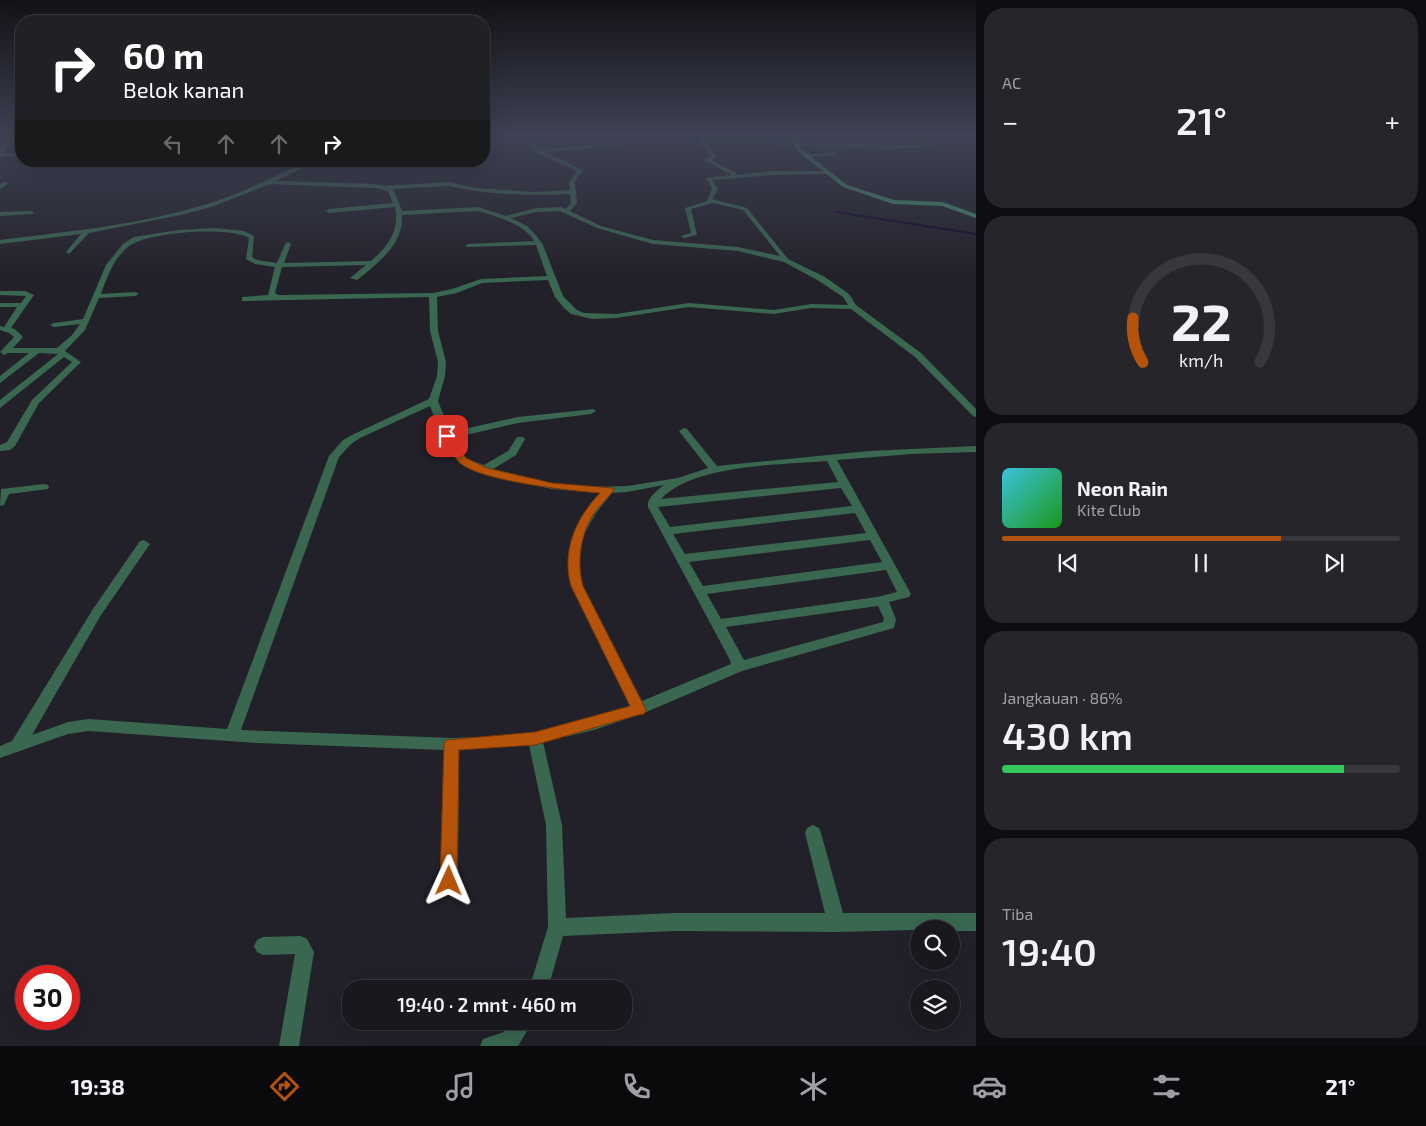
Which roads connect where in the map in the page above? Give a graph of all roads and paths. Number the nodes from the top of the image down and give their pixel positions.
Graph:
1 (262, 184) edge
2 (302, 184) edge
3 (572, 184) edge
4 (712, 184) edge
5 (842, 184) edge
6 (384, 188) junction
7 (573, 192) junction
8 (712, 202) junction
9 (396, 205) junction
10 (742, 207) junction
11 (757, 208) dead end
12 (329, 211) dead end
13 (31, 212) dead end
14 (566, 212) junction
15 (400, 213) junction
16 (0, 214) edge
17 (976, 216) edge
18 (506, 218) junction
19 (189, 221) junction
20 (88, 230) junction
21 (684, 236) dead end
22 (0, 242) edge
23 (538, 243) junction
24 (288, 244) dead end
25 (468, 246) dead end
26 (69, 252) dead end
27 (786, 260) junction
28 (373, 263) junction
29 (279, 266) junction
30 (354, 278) dead end
31 (552, 278) junction
32 (0, 293) edge
33 (135, 294) dead end
34 (433, 295) junction
35 (97, 296) junction
36 (276, 297) junction
37 (245, 299) dead end
38 (23, 304) junction
39 (0, 305) edge
40 (853, 307) junction
41 (14, 317) junction
42 (0, 318) edge
43 (85, 321) junction
44 (54, 325) dead end
45 (3, 328) edge
46 (38, 350) junction
47 (3, 352) edge
48 (61, 352) junction
49 (0, 380) edge
50 (433, 401) junction
51 (0, 405) edge
52 (591, 411) dead end
53 (976, 414) edge
54 (684, 431) dead end
55 (447, 436) junction
56 (520, 439) dead end
57 (0, 448) edge
58 (976, 449) edge
59 (830, 457) junction
60 (484, 470) junction
61 (715, 470) junction
62 (694, 475) junction
63 (846, 484) junction
64 (44, 487) dead end
65 (609, 490) junction
66 (0, 503) edge
67 (652, 503) junction
68 (859, 509) junction
69 (665, 531) junction
70 (873, 536) junction
71 (144, 544) dead end
72 (680, 559) junction
73 (890, 565) junction
74 (698, 591) junction
75 (882, 601) junction
76 (716, 624) junction
77 (738, 668) junction
78 (638, 710) junction
79 (232, 735) junction
80 (535, 738) junction
81 (452, 744) junction
82 (7, 752) edge
83 (813, 832) dead end
84 (449, 881) dead end
85 (976, 922) edge
86 (837, 923) junction
87 (557, 927) junction
88 (263, 946) dead end
89 (541, 980) edge
90 (518, 1030) edge
91 (510, 1043) edge
92 (289, 1046) edge
93 (490, 1046) edge

1 - 19 street
2 - 6 street
3 - 7 street
4 - 8 street
5 - 17 street
6 - 7 street
6 - 9 street
7 - 14 street
8 - 10 street
8 - 21 street
9 - 12 street
9 - 15 street
10 - 11 street
10 - 27 street
13 - 16 street
14 - 18 street
14 - 27 street
15 - 18 street
15 - 28 street
18 - 23 street
19 - 20 street
19 - 29 street
19 - 35 street
20 - 22 street
20 - 26 street
23 - 25 street
23 - 31 street
24 - 29 street
27 - 40 street
28 - 29 street
28 - 30 street
29 - 36 street
31 - 34 street
31 - 40 street
32 - 38 street
33 - 35 street
34 - 36 street
34 - 50 street
35 - 43 street
36 - 37 street
38 - 39 street
38 - 41 street
40 - 53 street
41 - 42 street
41 - 45 street
43 - 44 street
43 - 48 street
45 - 47 street
46 - 47 street
46 - 48 street
46 - 49 street
48 - 51 street
48 - 57 street
50 - 55 street
50 - 79 street
52 - 55 street
54 - 61 street
55 - 60 street
56 - 60 street
58 - 59 street
59 - 61 street
59 - 63 street
60 - 65 street
61 - 62 street
62 - 65 street
62 - 67 street
63 - 67 street
63 - 68 street
64 - 66 street
65 - 78 street
67 - 69 street
68 - 69 street
68 - 70 street
69 - 72 street
70 - 72 street
70 - 73 street
71 - 82 street
72 - 74 street
73 - 74 street
73 - 75 street
74 - 76 street
75 - 76 street
75 - 77 street
76 - 77 street
77 - 78 street
78 - 80 street
79 - 81 street
79 - 82 street
80 - 81 street
80 - 87 street
81 - 84 street
83 - 86 street
85 - 86 street
86 - 87 street
87 - 89 street
88 - 92 street
90 - 91 street
91 - 93 street

